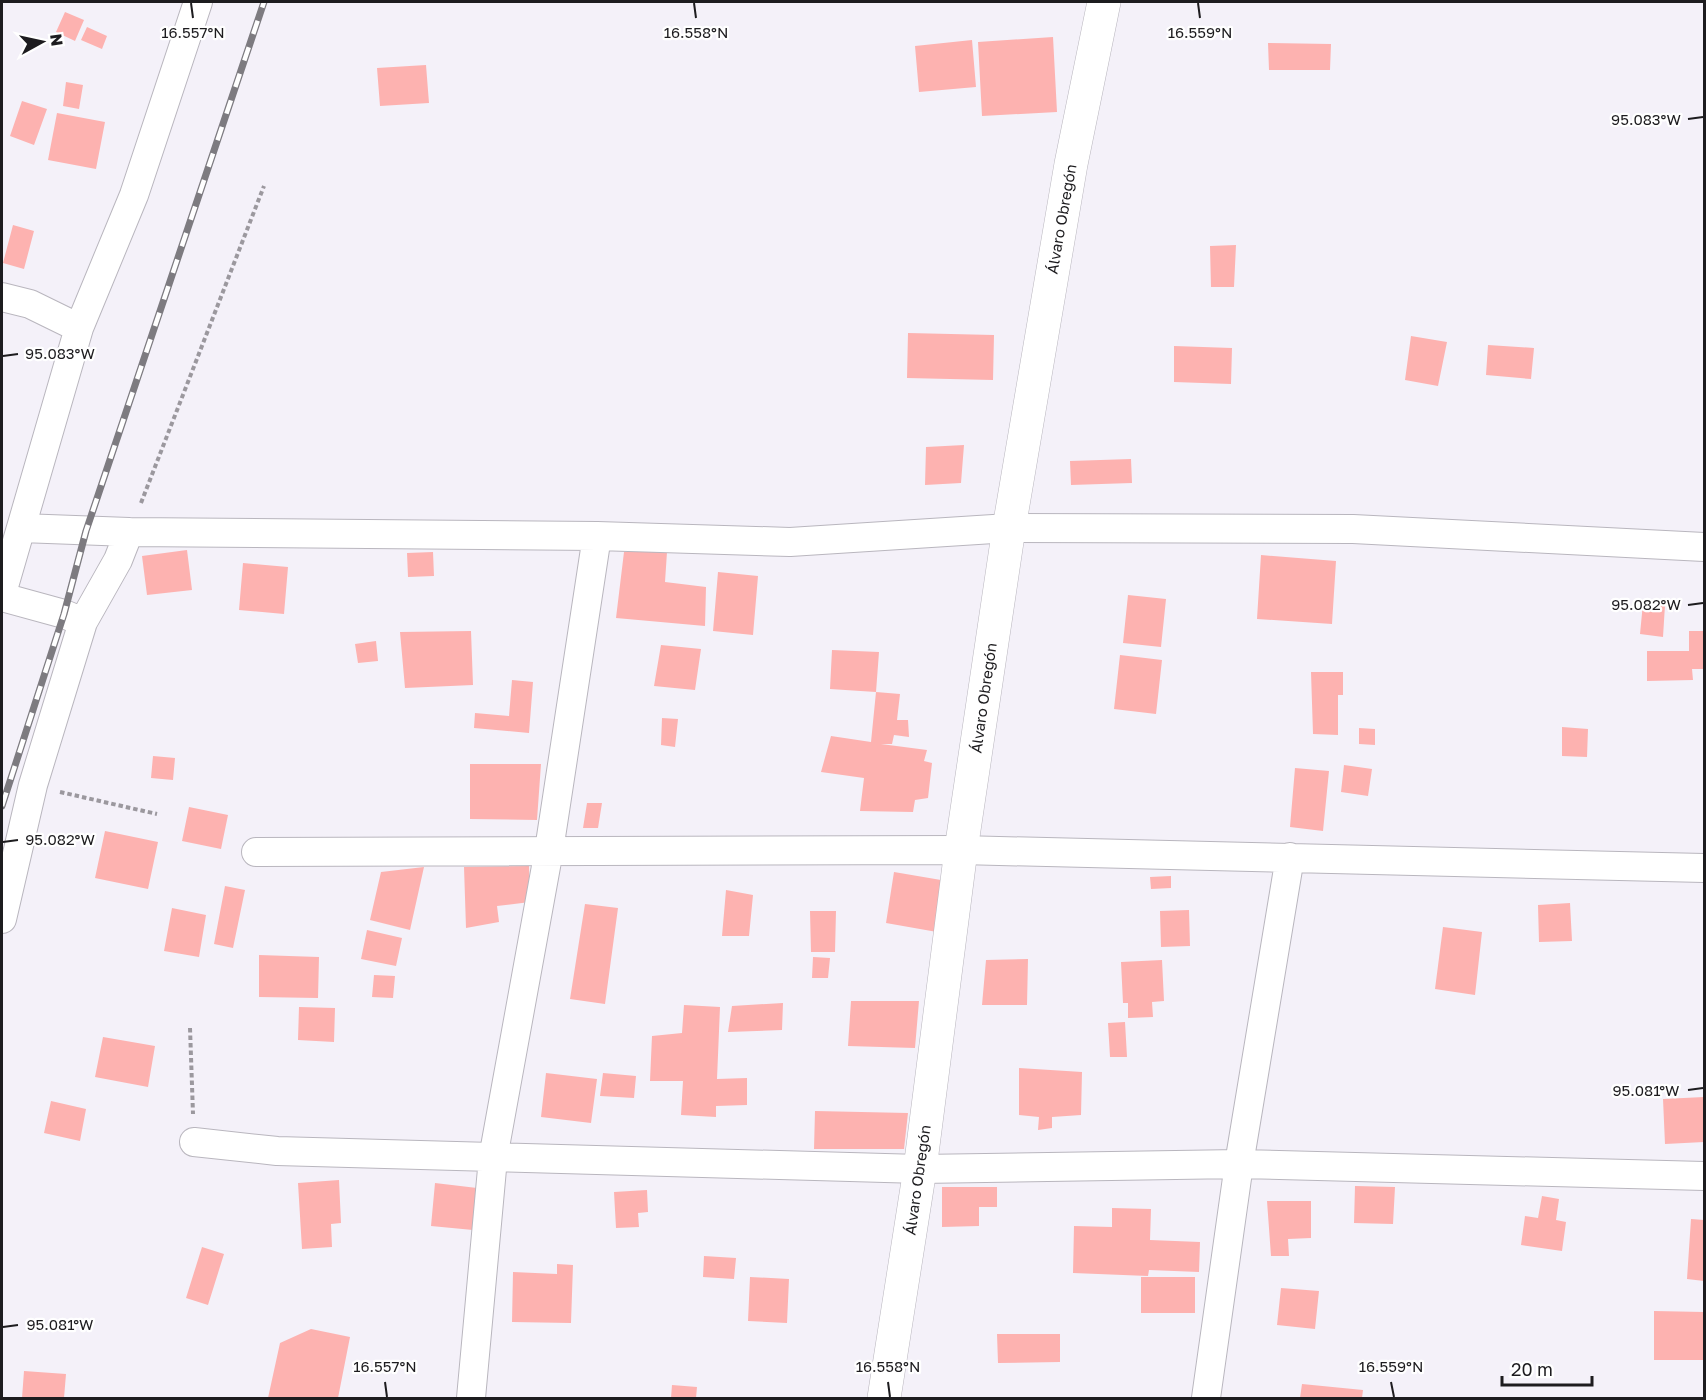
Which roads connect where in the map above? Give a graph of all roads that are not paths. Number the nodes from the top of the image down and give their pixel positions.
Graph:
1 (198, 2) edge
2 (1104, 2) edge
3 (2, 297) edge
4 (79, 328) junction
5 (21, 528) junction
6 (1009, 528) junction
7 (129, 532) junction
8 (597, 536) junction
9 (1704, 547) edge
10 (2, 595) edge
11 (83, 622) junction
12 (549, 850) junction
13 (961, 850) junction
14 (256, 852) dead end
15 (1290, 857) junction
16 (1704, 868) edge
17 (2, 919) edge
18 (194, 1142) road end
19 (493, 1158) junction
20 (1239, 1164) junction
21 (921, 1168) junction
22 (1704, 1176) edge
23 (471, 1398) edge
24 (884, 1398) edge
25 (1206, 1398) edge

1 - 4 street
2 - 6 street, Álvaro Obregón
3 - 4 street
4 - 5 street
5 - 7 street
5 - 10 street
6 - 8 street
6 - 9 street
6 - 13 street, Álvaro Obregón
7 - 8 street
7 - 11 street
8 - 12 street
10 - 11 street
11 - 17 street
12 - 13 street
12 - 14 street
12 - 19 street
13 - 15 street
13 - 21 street, Álvaro Obregón
15 - 16 street
15 - 20 street
18 - 19 street
19 - 21 street
19 - 23 street
20 - 21 street
20 - 22 street
20 - 25 street
21 - 24 street, Álvaro Obregón

